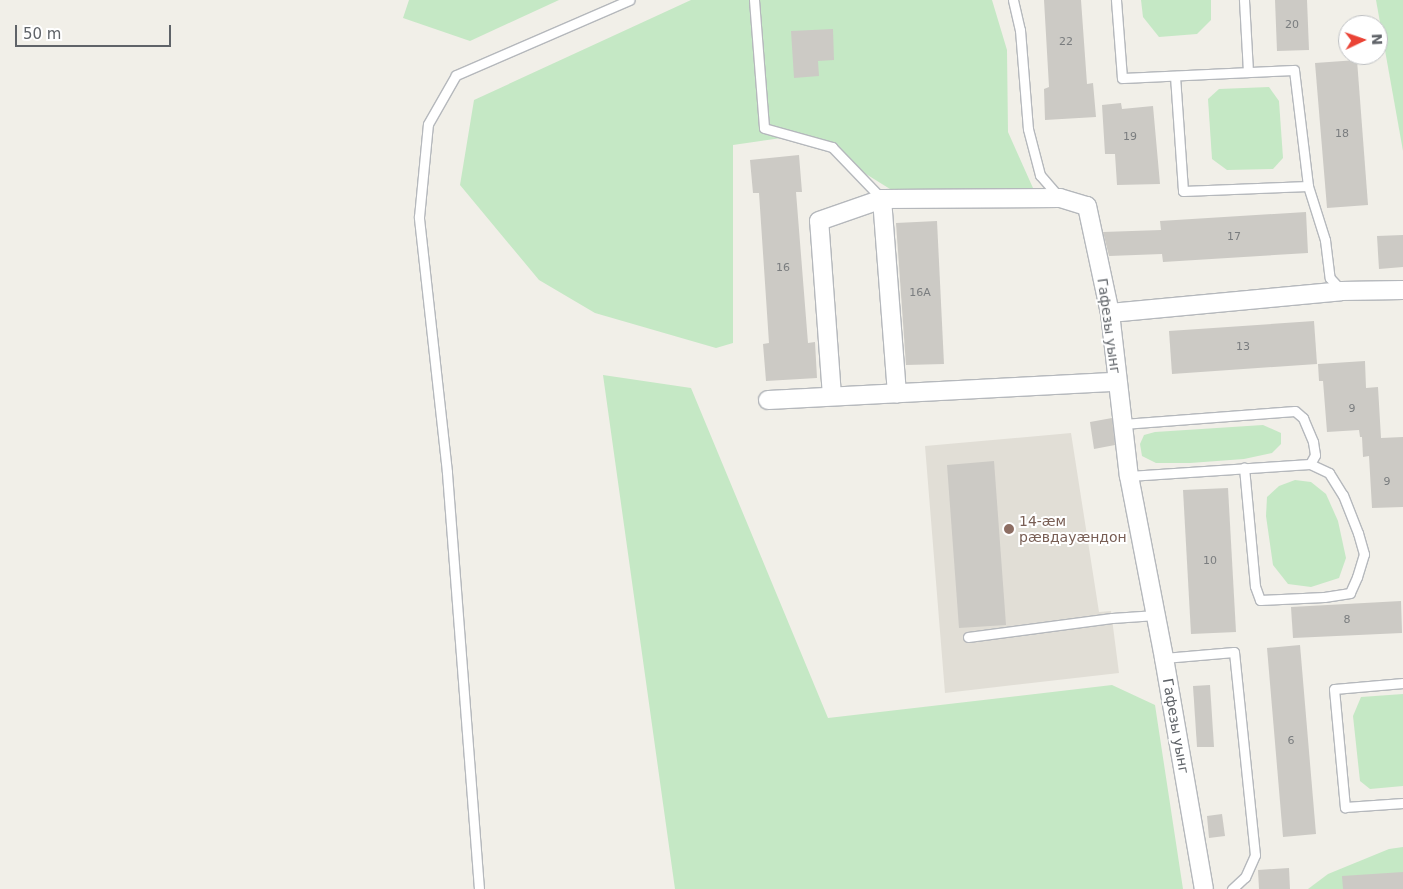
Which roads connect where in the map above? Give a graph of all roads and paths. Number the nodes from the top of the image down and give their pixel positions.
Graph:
1 (629, 0) edge
2 (754, 0) edge
3 (1013, 0) edge
4 (1116, 0) edge
5 (1244, 0) edge
6 (1248, 72) junction
7 (1175, 76) junction
8 (1308, 186) junction
9 (1060, 198) junction
10 (882, 199) junction
11 (1341, 290) junction
12 (1403, 290) edge
13 (1110, 313) junction
14 (1117, 382) junction
15 (897, 393) junction
16 (832, 396) junction
17 (768, 400) dead end
18 (1123, 424) junction
19 (1310, 464) junction
20 (1244, 468) junction
21 (1129, 476) junction
22 (1156, 615) junction
23 (968, 637) dead end
24 (1164, 658) junction
25 (1403, 683) edge
26 (1403, 803) edge
27 (479, 889) edge
28 (1204, 889) edge
29 (1232, 889) edge

1 - 27 lane
2 - 10 lane
3 - 9 lane
4 - 7 lane
5 - 6 lane
6 - 7 lane
6 - 8 lane
7 - 8 lane
8 - 11 lane
9 - 10 street, Гафезы уынг
9 - 13 street, Гафезы уынг
10 - 15 street
10 - 16 street, Гафезы уынг
11 - 12 street
11 - 13 street
13 - 14 street, Гафезы уынг
14 - 15 street
14 - 18 street, Гафезы уынг
15 - 16 street
16 - 17 street
18 - 19 lane
18 - 21 street, Гафезы уынг
19 - 20 lane
19 - 20 lane
20 - 21 lane
21 - 22 street, Гафезы уынг
22 - 23 lane
22 - 24 street, Гафезы уынг
24 - 28 street, Гафезы уынг
24 - 29 lane
25 - 26 lane

